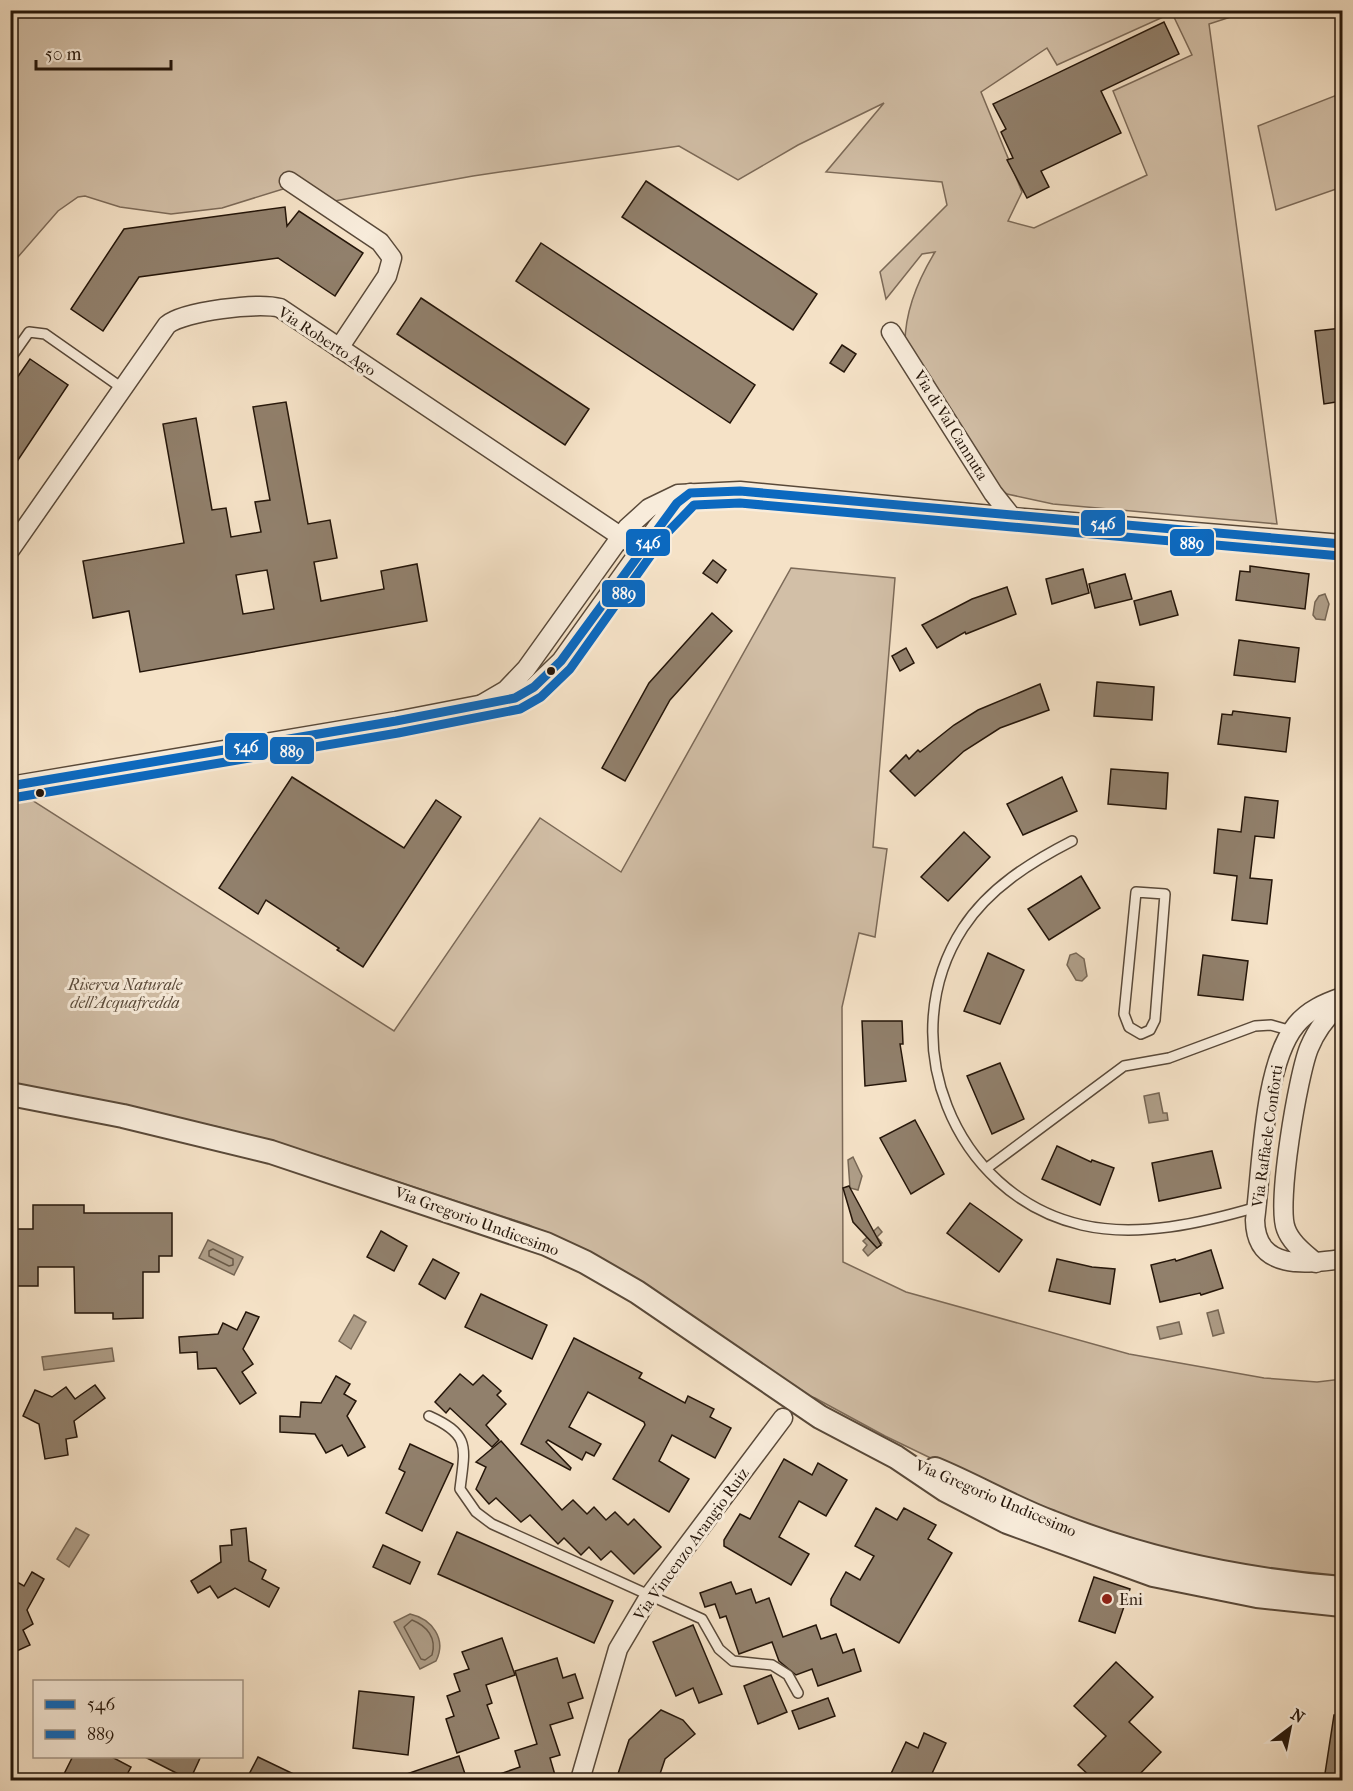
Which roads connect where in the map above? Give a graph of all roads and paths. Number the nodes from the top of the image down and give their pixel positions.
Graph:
1 (289, 181) dead end
2 (891, 332) dead end
3 (339, 348) junction
4 (10, 359) edge
5 (122, 388) junction
6 (690, 493) junction
7 (1012, 517) junction
8 (621, 536) junction
9 (1342, 544) edge
10 (641, 549) junction
11 (10, 550) edge
12 (482, 704) junction
13 (10, 786) edge
14 (1072, 841) dead end
15 (1165, 894) joint
16 (1342, 997) edge
17 (1342, 1004) edge
18 (1292, 1030) junction
19 (10, 1094) edge
20 (987, 1168) junction
21 (1257, 1207) junction
22 (1342, 1259) edge
23 (1317, 1263) junction
24 (429, 1416) dead end
25 (783, 1418) dead end
26 (896, 1458) junction
27 (1342, 1588) edge
28 (650, 1595) junction
29 (1342, 1605) edge
30 (798, 1693) dead end
31 (580, 1780) edge

1 - 3 street
2 - 7 street, Via di Val Cannuta
3 - 5 street, Via Roberto Ago
3 - 8 street, Via Roberto Ago
4 - 5 lane
5 - 11 street, Via Roberto Ago
6 - 7 street
6 - 8 street
6 - 10 street
7 - 9 street
8 - 10 street, Via Roberto Ago
8 - 12 street
10 - 12 street
12 - 13 street
14 - 20 lane
15 - 15 lane
16 - 18 street, Via Raffaele Conforti
17 - 23 street, Via Raffaele Conforti
18 - 20 lane
18 - 21 street, Via Raffaele Conforti
19 - 26 street, Via Gregorio Undicesimo
20 - 21 lane
21 - 23 street, Via Raffaele Conforti
22 - 23 street, Via Raffaele Conforti
24 - 28 lane
25 - 28 street, Via Vincenzo Arangio Ruiz
26 - 27 street, Via Gregorio Undicesimo
26 - 29 street, Via Gregorio Undicesimo
28 - 30 lane
28 - 31 street, Via Vincenzo Arangio Ruiz

